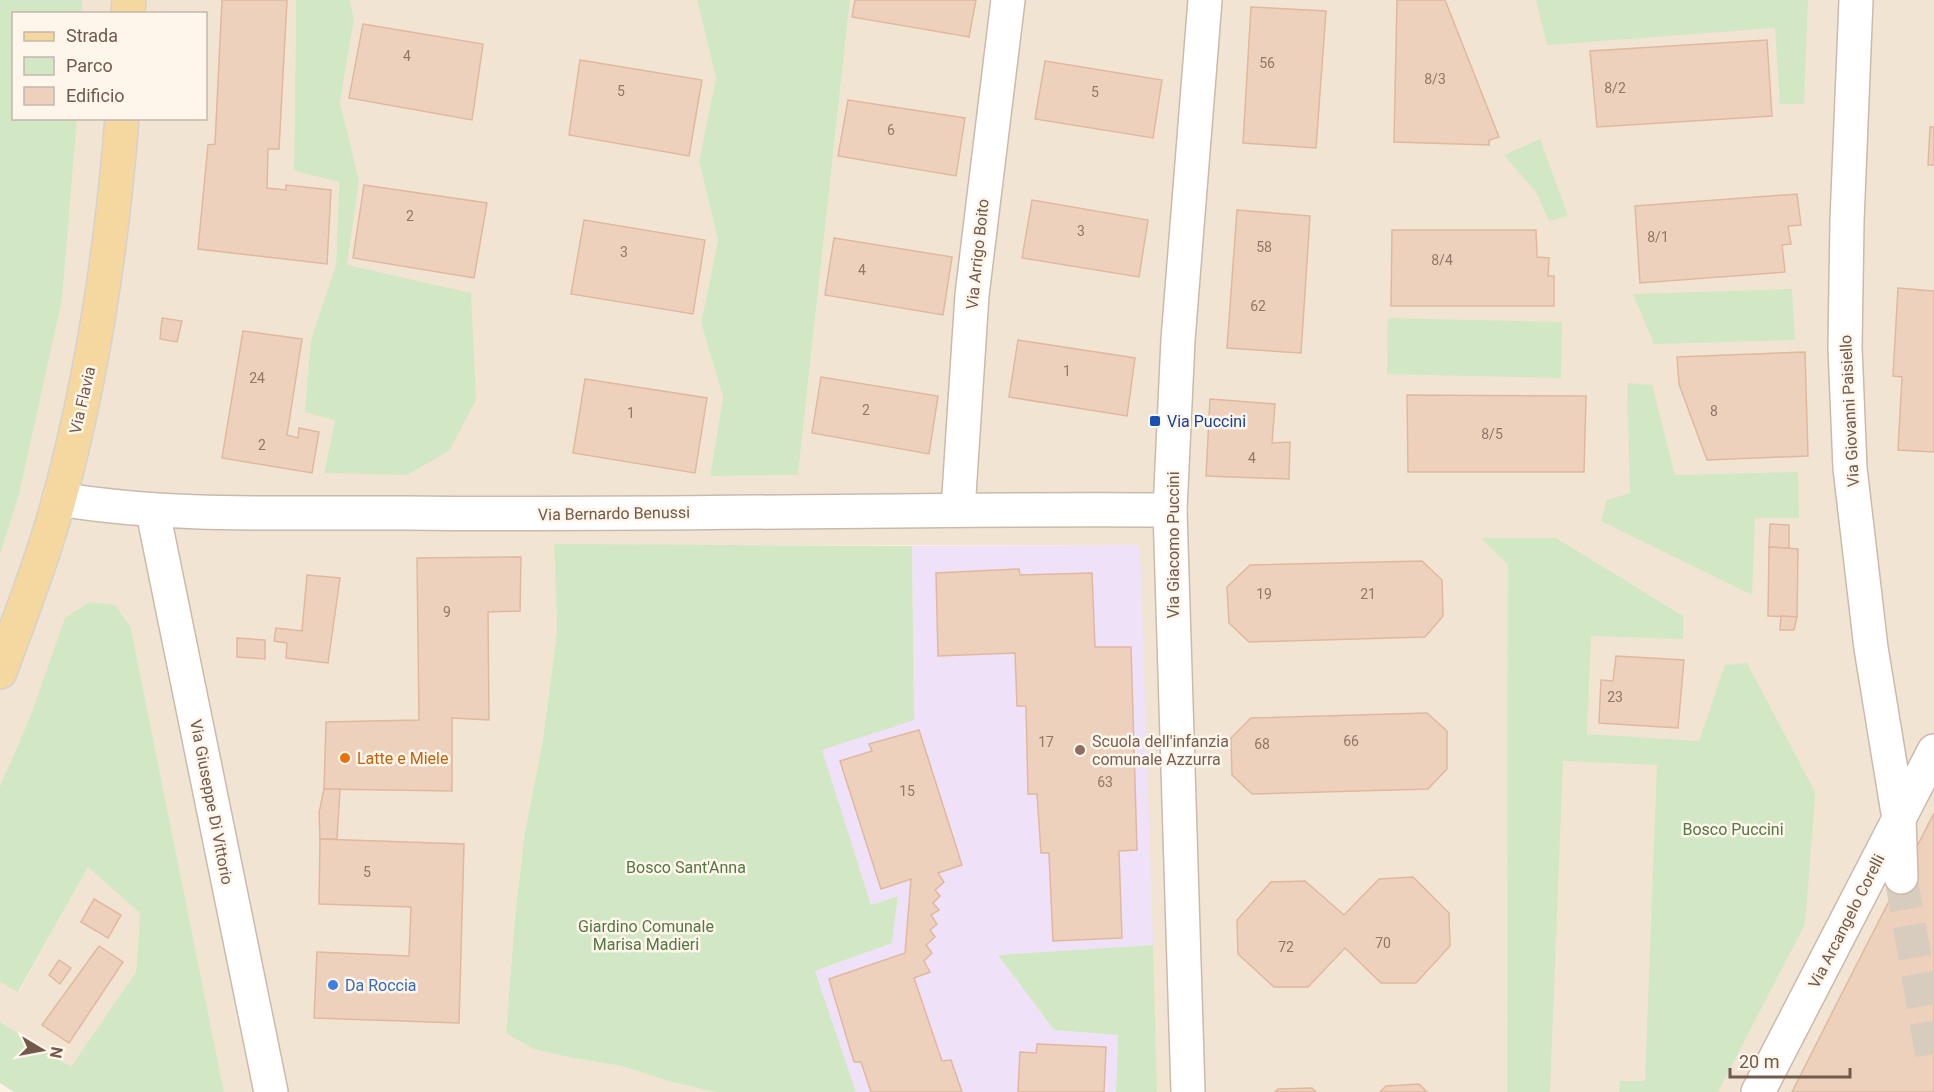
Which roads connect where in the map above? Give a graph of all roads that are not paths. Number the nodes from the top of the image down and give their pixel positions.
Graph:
1 (1008, 0) edge
2 (1205, 0) edge
3 (1856, 0) edge
4 (122, 120) edge
5 (59, 499) junction
6 (957, 510) junction
7 (1170, 510) junction
8 (153, 512) junction
9 (0, 672) edge
10 (1934, 751) edge
11 (1899, 819) junction
12 (1906, 867) tunnel mouth
13 (272, 1092) edge
14 (1188, 1092) edge
15 (1758, 1092) edge

1 - 6 street, Via Arrigo Boito
2 - 7 street, Via Giacomo Puccini
3 - 11 street, Via Giovanni Paisiello
4 - 5 main road, Via Flavia
5 - 8 street, Via Bernardo Benussi
5 - 9 main road, Via Flavia
6 - 7 street, Via Bernardo Benussi
6 - 8 street, Via Bernardo Benussi
7 - 14 street, Via Giacomo Puccini
8 - 13 street, Via Giuseppe Di Vittorio
10 - 11 street, Via Arcangelo Corelli
11 - 12 street, Via Giovanni Paisiello
11 - 15 street, Via Arcangelo Corelli

